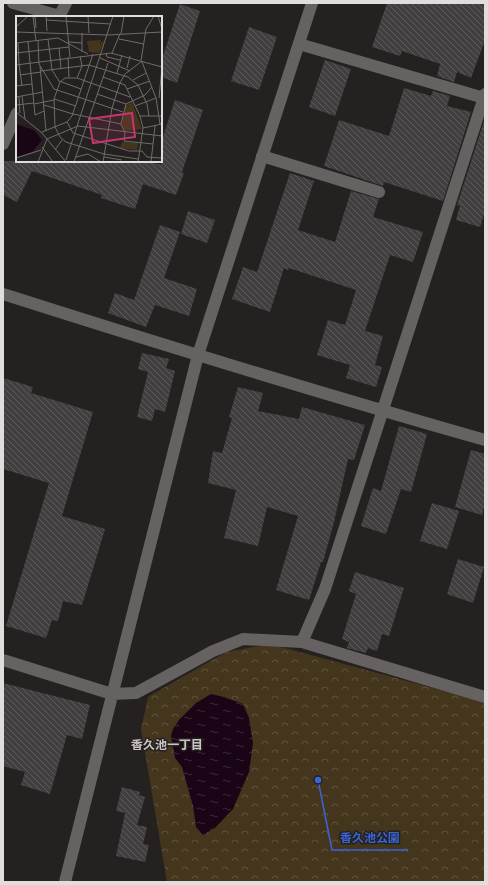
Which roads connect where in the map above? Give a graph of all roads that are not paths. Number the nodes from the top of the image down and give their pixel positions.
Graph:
1 (13, 3) edge
2 (66, 3) edge
3 (312, 3) edge
4 (59, 16) edge
5 (299, 44) junction
6 (484, 96) edge
7 (16, 115) edge
8 (3, 144) edge
9 (262, 156) junction
10 (379, 192) dead end
11 (3, 294) edge
12 (198, 355) junction
13 (382, 411) junction
14 (485, 440) edge
15 (302, 642) junction
16 (3, 660) edge
17 (112, 694) junction
18 (485, 697) edge
19 (65, 882) edge

1 - 4 street
2 - 4 street
3 - 5 street
5 - 6 street
5 - 9 street
6 - 13 street
7 - 8 street
9 - 10 street
9 - 12 street
11 - 12 street
12 - 13 street
12 - 17 street
13 - 14 street
13 - 15 street
15 - 17 street
15 - 18 street
16 - 17 street
17 - 19 street

